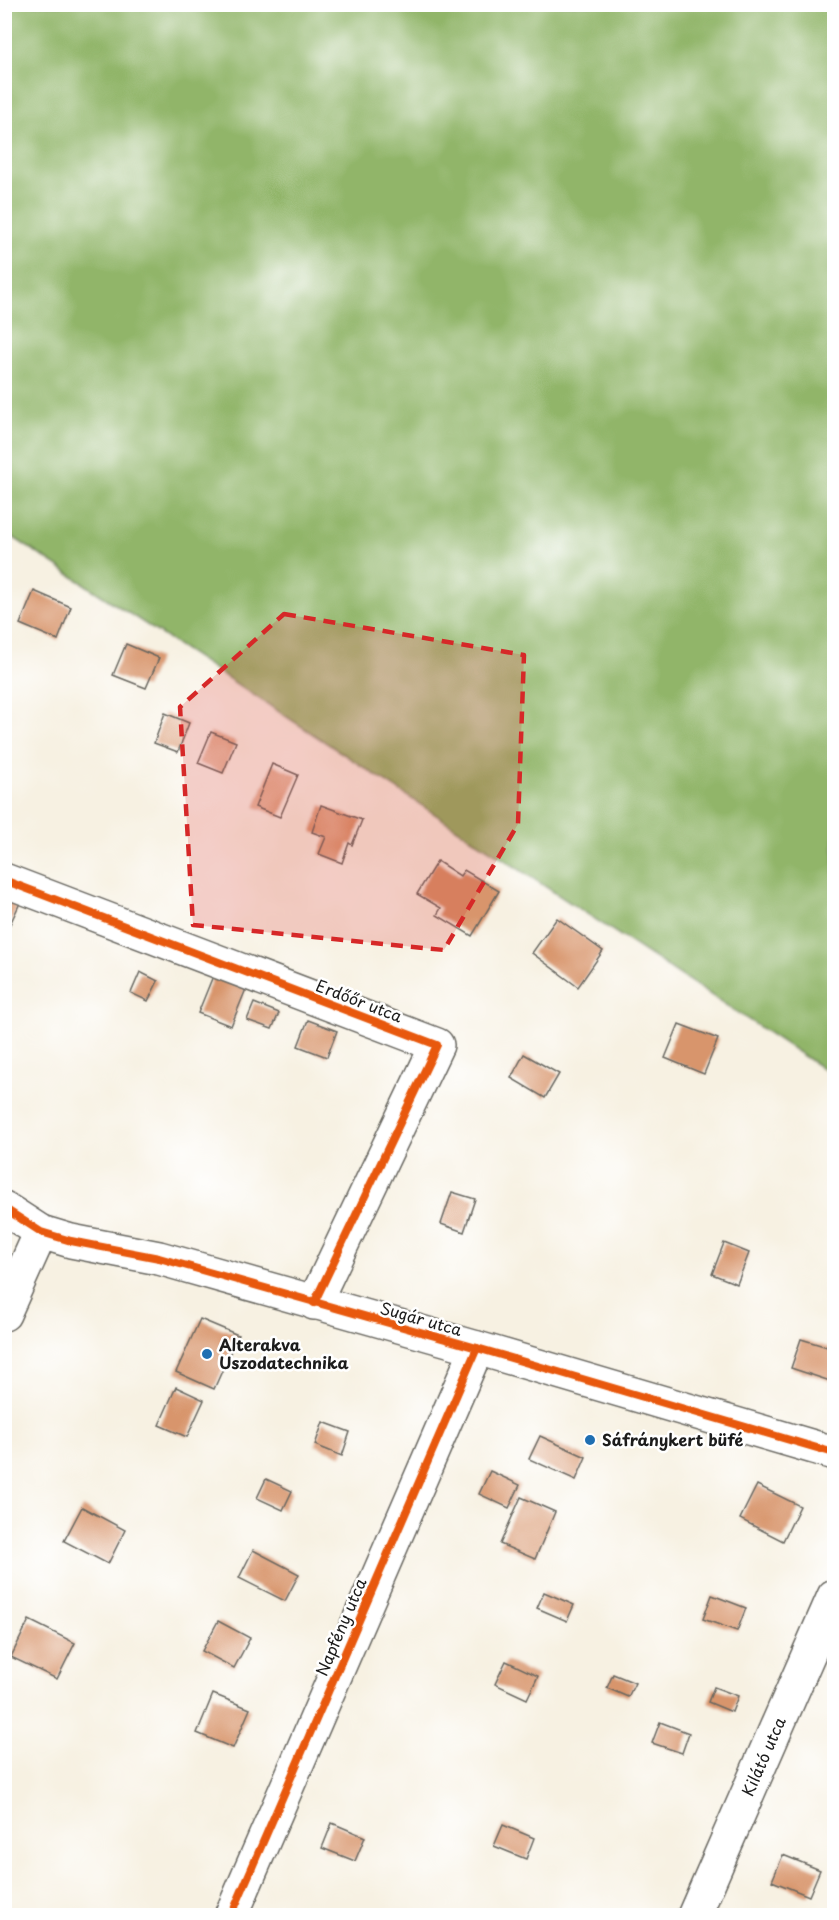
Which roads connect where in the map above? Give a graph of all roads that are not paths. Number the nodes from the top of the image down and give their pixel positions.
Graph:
1 (4, 880) edge
2 (4, 1208) edge
3 (41, 1232) junction
4 (314, 1303) junction
5 (4, 1314) edge
6 (477, 1348) junction
7 (834, 1453) edge
8 (834, 1596) edge
9 (231, 1916) edge
10 (694, 1916) edge

1 - 4 street, Erdőőr utca
2 - 3 street, Sugár utca
3 - 4 street, Sugár utca
3 - 5 street
4 - 6 street, Sugár utca
6 - 7 street, Sugár utca
6 - 9 street, Napfény utca
8 - 10 street, Kilátó utca

